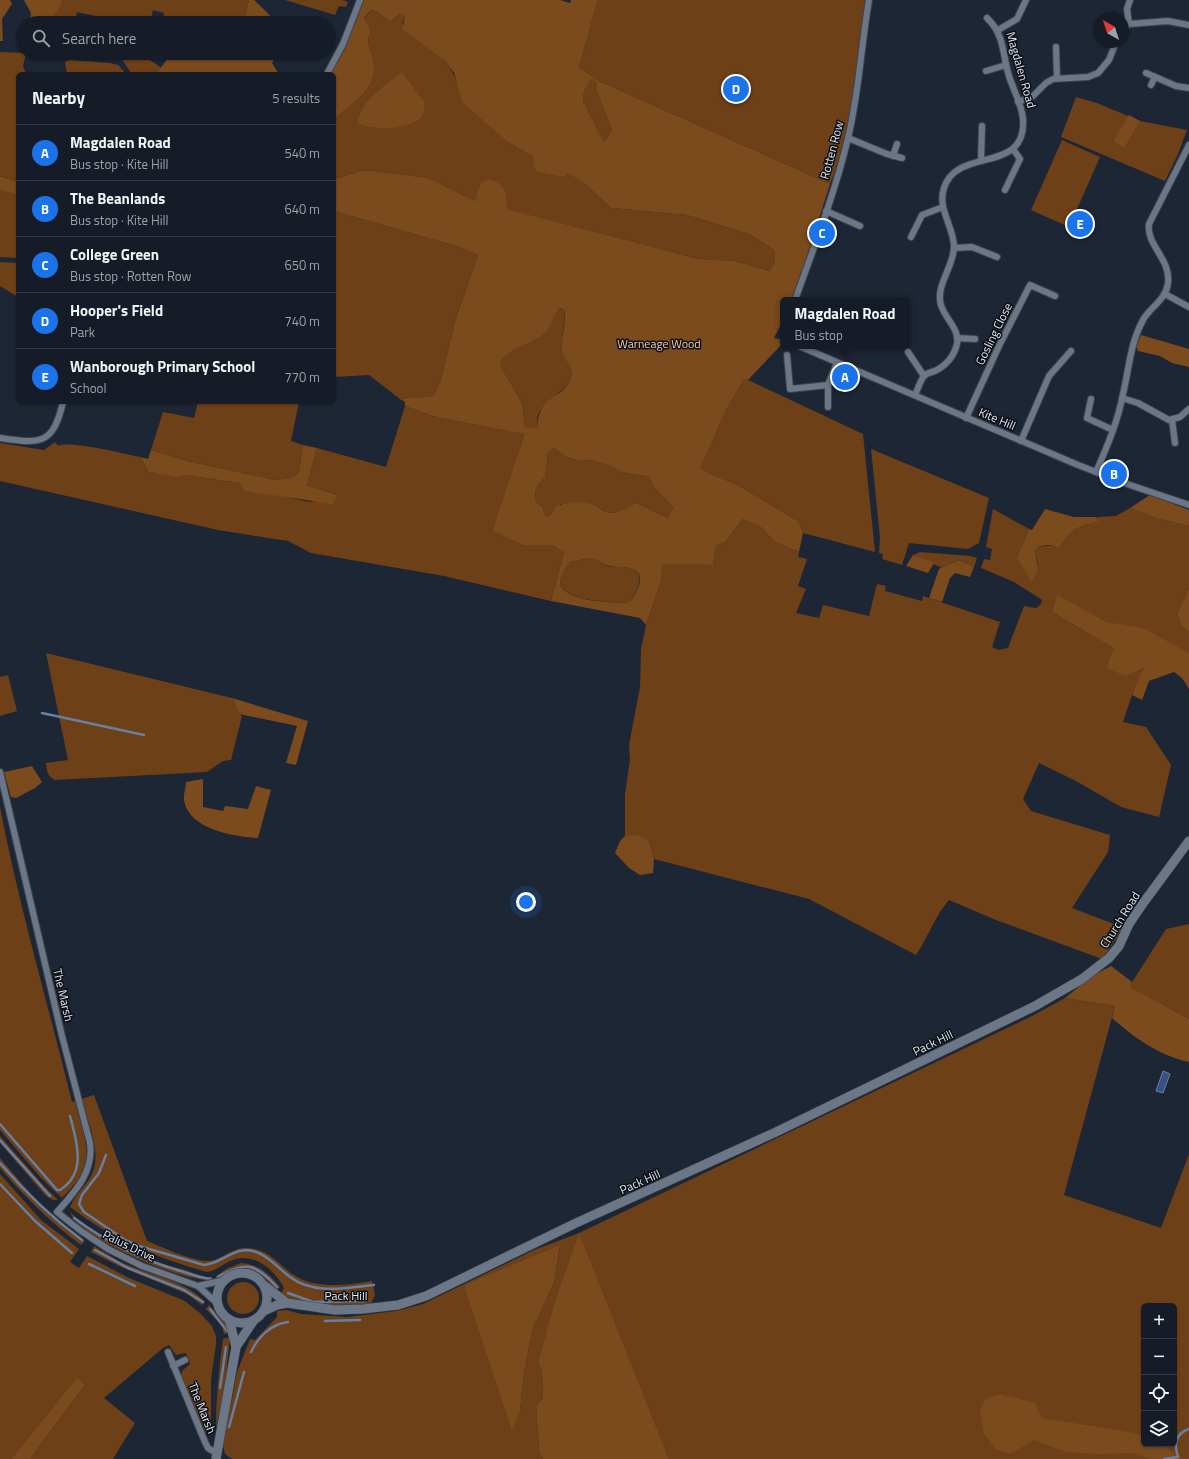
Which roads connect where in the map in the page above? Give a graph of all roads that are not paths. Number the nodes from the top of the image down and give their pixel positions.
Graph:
1 (360, 0) edge
2 (869, 0) edge
3 (1026, 0) edge
4 (1130, 0) edge
5 (1127, 12) edge
6 (987, 18) dead end
7 (1129, 24) edge
8 (1189, 25) edge
9 (998, 30) junction
10 (1056, 47) dead end
11 (1114, 48) edge
12 (336, 57) edge
13 (334, 60) edge
14 (1006, 65) junction
15 (986, 71) dead end
16 (328, 72) edge
17 (1146, 73) dead end
18 (1155, 77) junction
19 (1057, 78) junction
20 (1151, 85) dead end
21 (1189, 88) edge
22 (1018, 102) junction
23 (982, 126) dead end
24 (848, 138) junction
25 (897, 144) dead end
26 (1189, 145) edge
27 (1013, 149) junction
28 (893, 156) junction
29 (1187, 156) edge
30 (902, 158) dead end
31 (981, 161) junction
32 (1005, 190) dead end
33 (943, 207) junction
34 (826, 212) junction
35 (860, 226) dead end
36 (912, 237) dead end
37 (954, 248) junction
38 (998, 257) dead end
39 (1165, 294) junction
40 (1055, 296) dead end
41 (796, 297) edge
42 (1189, 307) edge
43 (958, 338) junction
44 (975, 339) dead end
45 (806, 349) edge
46 (1071, 351) dead end
47 (908, 352) dead end
48 (787, 355) dead end
49 (838, 363) junction
50 (924, 376) junction
51 (828, 385) junction
52 (915, 396) junction
53 (1122, 398) junction
54 (1091, 399) dead end
55 (63, 404) edge
56 (828, 407) dead end
57 (1189, 409) edge
58 (966, 418) junction
59 (1172, 420) junction
60 (1113, 430) junction
61 (0, 438) edge
62 (1021, 441) junction
63 (1175, 443) dead end
64 (1096, 472) junction
65 (1189, 505) edge
66 (0, 772) edge
67 (1189, 841) edge
68 (991, 1028) joint
69 (57, 1212) joint
70 (225, 1280) junction
71 (198, 1286) junction
72 (265, 1286) junction
73 (287, 1303) junction
74 (218, 1304) junction
75 (264, 1311) junction
76 (229, 1319) junction
77 (254, 1320) junction
78 (236, 1347) junction
79 (168, 1352) dead end
80 (185, 1360) dead end
81 (173, 1366) junction
82 (216, 1456) edge

1 - 12 street
2 - 24 street, Rotten Row
3 - 9 street
4 - 5 street
6 - 9 street, Magdalen Road
7 - 8 street
9 - 14 street, Magdalen Road
10 - 19 street
11 - 19 street
13 - 16 street
14 - 15 street
14 - 22 street, Magdalen Road
17 - 18 street
18 - 20 street
18 - 21 street
19 - 22 street
22 - 27 street, Magdalen Road
23 - 31 street
24 - 28 street
24 - 34 street, Rotten Row
25 - 28 street
26 - 29 street
27 - 31 street
27 - 32 street
28 - 30 street
29 - 39 street
31 - 33 street
33 - 36 street
33 - 37 street
34 - 35 street
34 - 41 street, Rotten Row
37 - 38 street
37 - 43 street
39 - 42 street
39 - 53 street
40 - 58 street, Gosling Close
43 - 44 street
43 - 50 street
45 - 49 street, Kite Hill
46 - 62 street
47 - 50 street
48 - 51 street
49 - 51 street
49 - 52 street, Kite Hill
50 - 52 street
51 - 56 street
52 - 58 street, Kite Hill
53 - 59 street
53 - 60 street
54 - 60 street
55 - 61 street
57 - 59 street
58 - 62 street, Kite Hill
59 - 63 street
60 - 64 street
62 - 64 street, Kite Hill
64 - 65 street, Kite Hill
66 - 69 street, The Marsh
67 - 68 street, Church Road
68 - 73 street, Pack Hill
69 - 71 street, Palus Drive
70 - 71 street
70 - 72 street
70 - 74 street
71 - 74 street, Palus Drive
72 - 73 street, Pack Hill
72 - 75 street
73 - 75 street, Pack Hill
74 - 76 street
75 - 77 street
76 - 77 street
76 - 78 street
77 - 78 street
78 - 82 street
79 - 81 street, The Marsh
80 - 81 street
81 - 82 street, The Marsh

